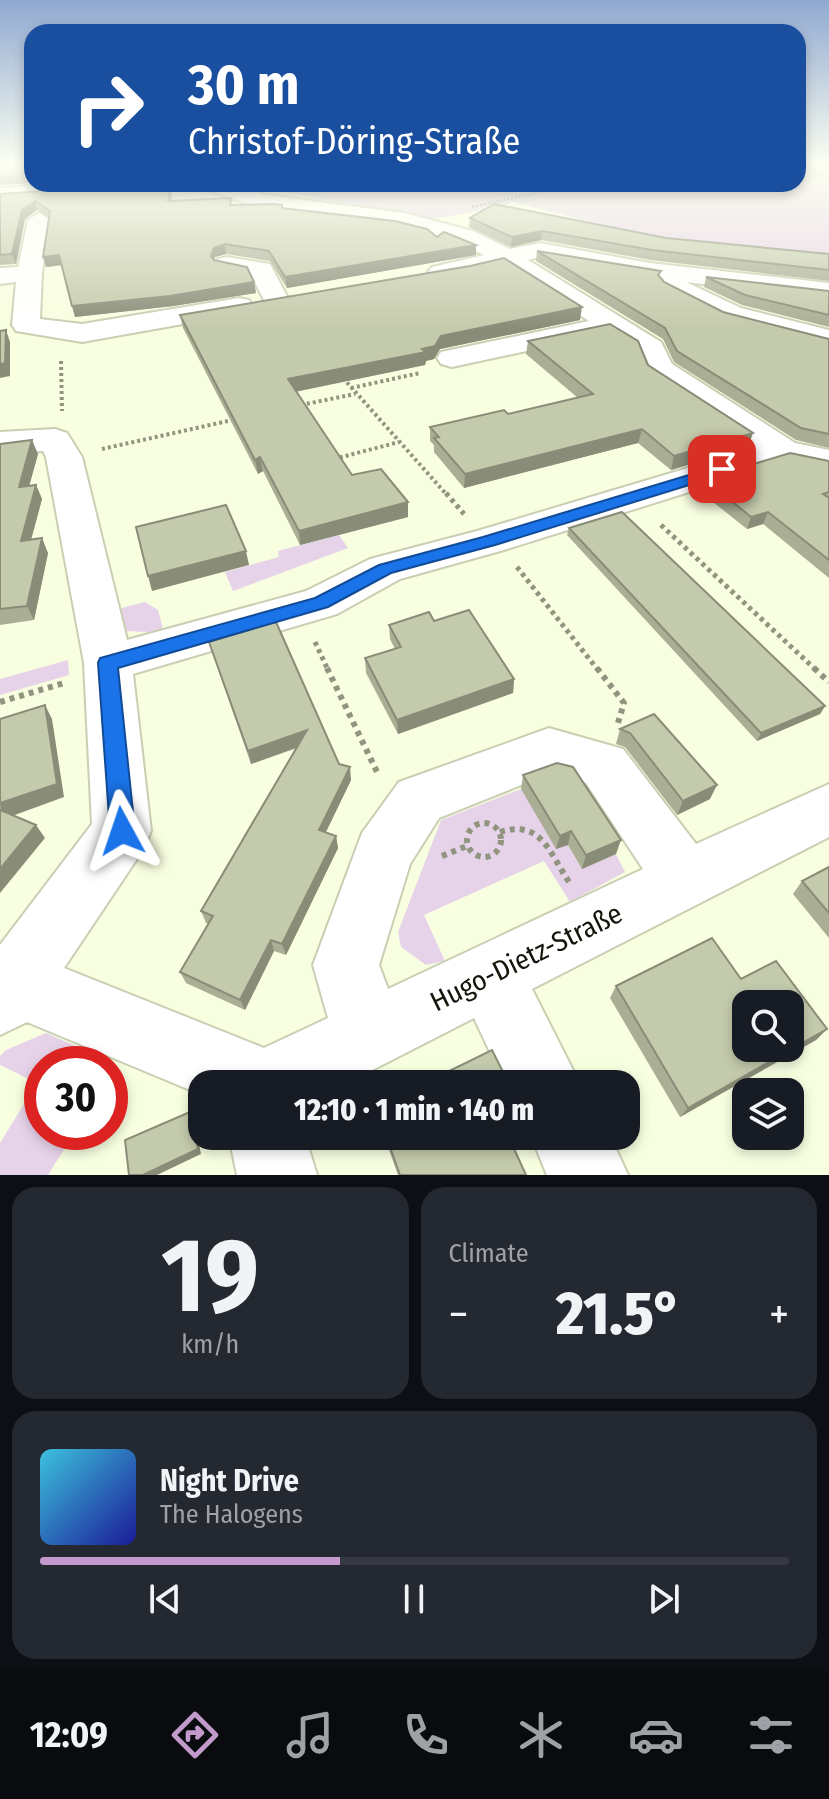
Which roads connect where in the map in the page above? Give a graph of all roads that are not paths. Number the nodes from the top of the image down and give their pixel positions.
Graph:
1 (39, 220) edge
2 (399, 220) edge
3 (506, 257) junction
4 (227, 264) edge
5 (650, 270) junction
6 (29, 273) junction
7 (0, 276) edge
8 (421, 276) edge
9 (829, 291) edge
10 (613, 324) junction
11 (829, 339) edge
12 (452, 358) road end
13 (9, 441) edge
14 (783, 451) junction
15 (829, 461) edge
16 (90, 672) junction
17 (829, 809) edge
18 (685, 880) junction
19 (489, 975) junction
20 (7, 992) edge
21 (368, 1035) junction
22 (201, 1070) edge
23 (305, 1070) edge
24 (536, 1070) edge
25 (272, 1150) edge
26 (576, 1150) edge
27 (277, 1175) edge
28 (588, 1175) edge

1 - 6 street
2 - 3 street
3 - 5 street
3 - 8 street
3 - 10 street
4 - 6 street
5 - 9 street
5 - 11 street
6 - 7 street
10 - 12 street
10 - 14 street
13 - 16 street
14 - 15 street
14 - 16 street
16 - 20 street
17 - 18 street, Hugo-Dietz-Straße
18 - 19 street, Hugo-Dietz-Straße
18 - 21 street
19 - 21 street, Hugo-Dietz-Straße
19 - 24 street
20 - 22 street
21 - 23 street, Hugo-Dietz-Straße
25 - 27 street
26 - 28 street

